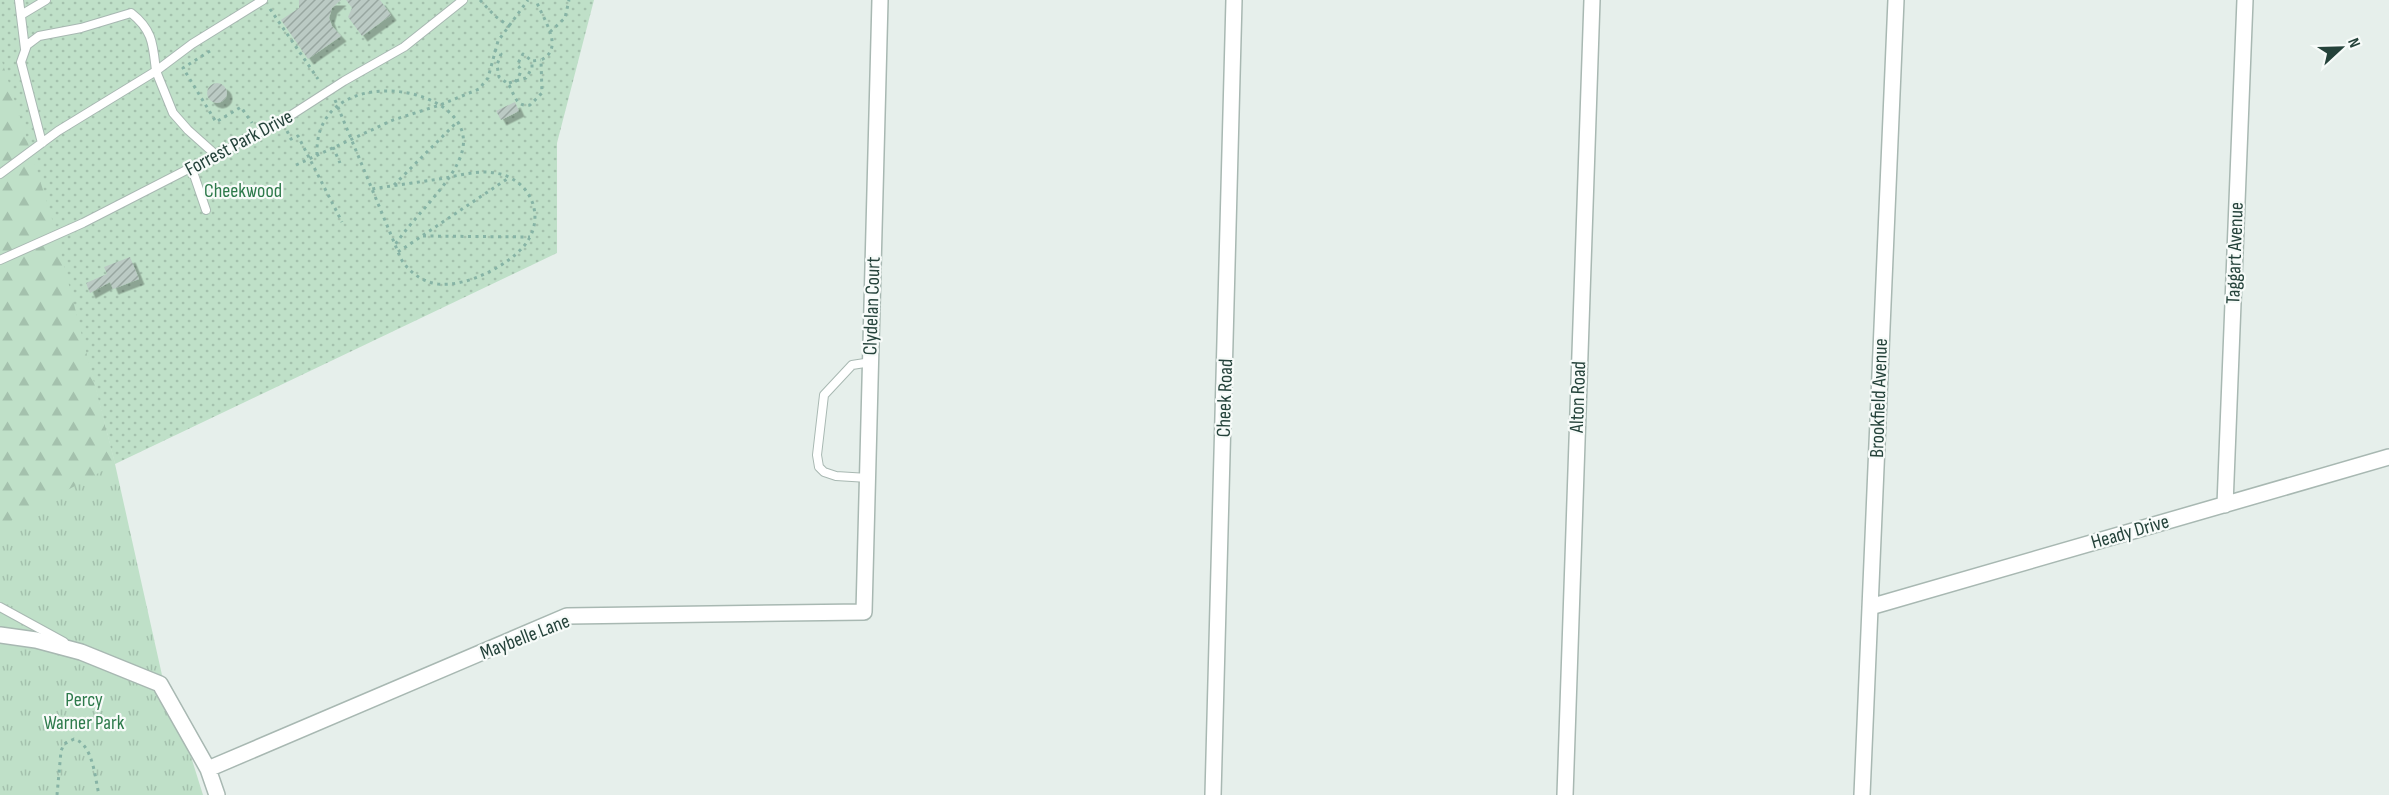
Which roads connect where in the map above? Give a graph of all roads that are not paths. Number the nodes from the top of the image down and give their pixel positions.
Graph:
1 (19, 0) edge
2 (46, 0) edge
3 (263, 0) edge
4 (463, 0) edge
5 (880, 0) edge
6 (1234, 0) edge
7 (1592, 0) edge
8 (1896, 0) edge
9 (2246, 0) edge
10 (21, 15) junction
11 (26, 50) junction
12 (156, 71) junction
13 (42, 143) junction
14 (216, 155) junction
15 (192, 169) junction
16 (0, 174) edge
17 (206, 210) dead end
18 (0, 260) edge
19 (871, 362) junction
20 (2389, 457) edge
21 (868, 478) junction
22 (2225, 505) junction
23 (0, 607) edge
24 (1870, 607) junction
25 (864, 612) joint
26 (0, 635) edge
27 (81, 652) junction
28 (208, 769) junction
29 (217, 795) edge
30 (1213, 795) edge
31 (1565, 795) edge
32 (1862, 795) edge

1 - 10 lane
2 - 10 lane
3 - 12 lane
4 - 14 lane, Forrest Park Drive
5 - 19 street, Clydelan Court
6 - 30 street, Cheek Road
7 - 31 street, Alton Road
8 - 24 street, Brookfield Avenue
9 - 22 street, Taggart Avenue
10 - 11 lane
11 - 12 lane
11 - 13 lane
12 - 13 lane
12 - 14 lane
13 - 16 lane
14 - 15 lane, Forrest Park Drive
15 - 17 lane
15 - 18 lane, Forrest Park Drive
19 - 21 street, Clydelan Court
19 - 21 lane
20 - 22 street, Heady Drive
21 - 25 street, Clydelan Court
22 - 24 street, Heady Drive
23 - 27 lane
24 - 32 street, Brookfield Avenue
25 - 28 street, Maybelle Lane
26 - 27 street
27 - 28 street
28 - 29 street

